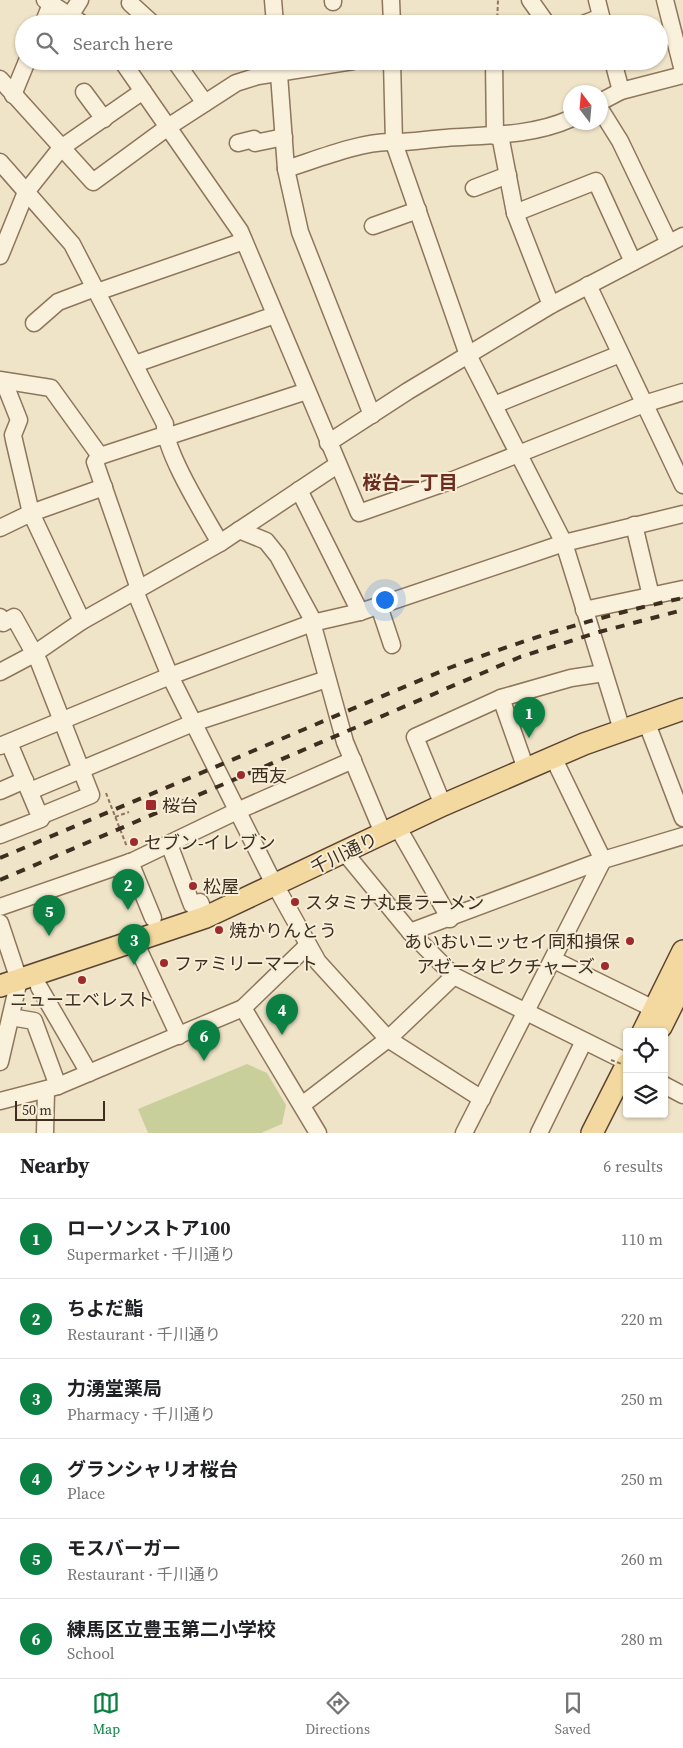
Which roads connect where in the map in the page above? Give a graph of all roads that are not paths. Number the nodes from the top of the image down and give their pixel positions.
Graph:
1 (80, 0) edge
2 (131, 0) edge
3 (273, 0) edge
4 (391, 0) edge
5 (530, 0) edge
6 (597, 0) edge
7 (666, 0) edge
8 (48, 2) edge
9 (45, 15) edge
10 (68, 15) edge
11 (77, 15) edge
12 (143, 15) edge
13 (274, 15) edge
14 (392, 15) edge
15 (541, 15) edge
16 (601, 15) edge
17 (23, 70) edge
18 (130, 70) edge
19 (181, 70) edge
20 (274, 70) edge
21 (279, 70) edge
22 (392, 70) edge
23 (494, 70) edge
24 (615, 70) edge
25 (683, 71) edge
26 (683, 75) edge
27 (0, 79) edge
28 (143, 91) junction
29 (621, 91) junction
30 (84, 92) dead end
31 (14, 94) junction
32 (608, 98) edge
33 (205, 103) junction
34 (104, 119) junction
35 (563, 122) edge
36 (608, 122) edge
37 (168, 127) junction
38 (497, 135) junction
39 (284, 137) junction
40 (238, 142) dead end
41 (394, 143) junction
42 (61, 148) junction
43 (0, 162) edge
44 (286, 169) junction
45 (508, 175) junction
46 (474, 188) dead end
47 (26, 192) junction
48 (418, 210) junction
49 (515, 213) junction
50 (374, 226) dead end
51 (676, 240) edge
52 (244, 241) junction
53 (0, 256) edge
54 (633, 262) junction
55 (588, 285) junction
56 (96, 290) junction
57 (551, 305) junction
58 (275, 315) junction
59 (34, 323) dead end
60 (620, 354) junction
61 (468, 355) junction
62 (135, 364) junction
63 (2, 381) edge
64 (307, 391) junction
65 (683, 392) edge
66 (644, 404) junction
67 (494, 405) junction
68 (372, 415) junction
69 (166, 437) junction
70 (328, 443) junction
71 (519, 454) junction
72 (100, 456) junction
73 (337, 465) junction
74 (683, 484) edge
75 (104, 487) junction
76 (299, 490) junction
77 (31, 513) junction
78 (683, 514) edge
79 (634, 526) junction
80 (0, 528) edge
81 (239, 530) junction
82 (220, 543) junction
83 (564, 543) junction
84 (683, 589) edge
85 (137, 590) junction
86 (651, 596) junction
87 (379, 606) junction
88 (584, 610) junction
89 (360, 612) junction
90 (0, 617) edge
91 (82, 621) junction
92 (312, 623) junction
93 (392, 645) dead end
94 (34, 654) junction
95 (0, 672) edge
96 (604, 672) junction
97 (170, 676) junction
98 (328, 679) junction
99 (501, 698) junction
100 (683, 709) edge
101 (62, 720) junction
102 (646, 721) junction
103 (194, 723) junction
104 (622, 730) junction
105 (4, 745) edge
106 (553, 757) junction
107 (353, 760) junction
108 (81, 769) junction
109 (526, 769) junction
110 (27, 786) junction
111 (0, 791) edge
112 (443, 805) junction
113 (237, 811) junction
114 (40, 817) junction
115 (683, 818) edge
116 (390, 830) junction
117 (0, 835) edge
118 (683, 836) edge
119 (169, 844) junction
120 (345, 853) junction
121 (603, 860) junction
122 (132, 861) junction
123 (275, 886) junction
124 (0, 907) edge
125 (206, 917) junction
126 (153, 918) dead end
127 (450, 918) junction
128 (0, 923) edge
129 (410, 932) junction
130 (135, 942) junction
131 (683, 942) edge
132 (307, 946) junction
133 (683, 952) edge
134 (554, 960) junction
135 (454, 976) junction
136 (9, 983) edge
137 (678, 986) edge
138 (39, 987) dead end
139 (243, 1008) junction
140 (654, 1009) junction
141 (526, 1014) junction
142 (12, 1017) junction
143 (645, 1028) edge
144 (661, 1028) edge
145 (179, 1036) junction
146 (388, 1039) junction
147 (584, 1041) junction
148 (0, 1062) edge
149 (623, 1063) edge
150 (89, 1074) junction
151 (52, 1088) junction
152 (482, 1099) junction
153 (0, 1101) edge
154 (623, 1104) edge
155 (302, 1105) junction
156 (311, 1131) edge
157 (45, 1133) edge
158 (464, 1133) edge
159 (539, 1133) edge
160 (592, 1133) edge
161 (609, 1133) edge

1 - 11 street
2 - 12 street
3 - 13 street
4 - 14 street
5 - 15 street
6 - 16 street
7 - 25 street
8 - 9 street
8 - 10 street
17 - 31 street
18 - 28 street
19 - 33 street
20 - 33 street
21 - 39 street
22 - 41 street
23 - 38 street
24 - 29 street
26 - 29 street
27 - 31 street
28 - 34 street
28 - 37 street
29 - 32 street
30 - 34 street
31 - 42 street
33 - 37 street
34 - 42 street
35 - 38 street
36 - 51 street
37 - 42 street
37 - 52 street
38 - 41 street
38 - 45 street
39 - 40 street
39 - 44 street
41 - 44 street
41 - 48 street
42 - 47 street
43 - 47 street
44 - 68 street
45 - 46 street
45 - 49 street
47 - 53 street
47 - 56 street
48 - 50 street
48 - 61 street
49 - 54 street
49 - 57 street
51 - 54 street
52 - 56 street
52 - 58 street
54 - 55 street
55 - 57 street
55 - 60 street
56 - 59 street
56 - 62 street
57 - 61 street
58 - 62 street
58 - 64 street
60 - 66 street
60 - 67 street
61 - 67 street
61 - 68 street
62 - 69 street
63 - 72 street
63 - 77 street
64 - 69 street
64 - 70 street
65 - 66 street
66 - 71 street
66 - 74 street
67 - 71 street
68 - 70 street
69 - 72 street
69 - 82 street
70 - 73 street
71 - 73 street
71 - 83 street
72 - 75 street
73 - 76 street
75 - 77 street
75 - 85 street
76 - 81 street
76 - 89 street
77 - 80 street
77 - 91 street
78 - 79 street
79 - 83 street
79 - 86 street
81 - 82 street
81 - 92 street
82 - 85 street
83 - 87 street
83 - 88 street
84 - 86 street
85 - 91 street
85 - 97 street
86 - 88 street
87 - 89 street
87 - 93 street
88 - 96 street
89 - 92 street
90 - 94 street
91 - 94 street
92 - 97 street
92 - 98 street
94 - 95 street
94 - 101 street
96 - 99 street
96 - 104 street
97 - 101 street
97 - 103 street
98 - 103 street
98 - 107 street
99 - 109 street
99 - 112 street
100 - 102 main road, 千川通り
101 - 105 street
101 - 108 street
102 - 104 main road, 千川通り
102 - 115 street
103 - 108 street
103 - 113 street
104 - 106 main road, 千川通り
105 - 110 street
106 - 109 main road, 千川通り
106 - 121 street
107 - 113 street
107 - 116 street
108 - 110 street
108 - 114 street
109 - 112 main road, 千川通り
110 - 111 street
110 - 114 street
112 - 116 main road, 千川通り
113 - 119 street
113 - 123 street
114 - 117 street
116 - 120 main road, 千川通り
116 - 127 street
118 - 121 street
119 - 122 street
119 - 125 street
120 - 123 main road, 千川通り
120 - 129 street
121 - 127 street
121 - 134 street
122 - 124 street
122 - 126 street
123 - 125 main road, 千川通り
123 - 132 street
125 - 130 main road, 千川通り
127 - 129 street
128 - 136 street
129 - 135 street
130 - 136 main road, 千川通り
130 - 145 street
131 - 137 main road
132 - 139 street
132 - 146 street
133 - 137 main road
134 - 140 street
134 - 141 street
135 - 141 street
135 - 146 street
136 - 142 street
137 - 140 main road
137 - 144 main road
138 - 150 street
139 - 145 street
139 - 155 street
140 - 143 main road
141 - 147 street
141 - 152 street
142 - 148 street
142 - 151 street
145 - 150 street
146 - 152 street
146 - 155 street
147 - 149 street
147 - 159 street
149 - 160 main road
150 - 151 street
151 - 153 street
151 - 157 street
152 - 158 street
154 - 161 main road
155 - 156 street

